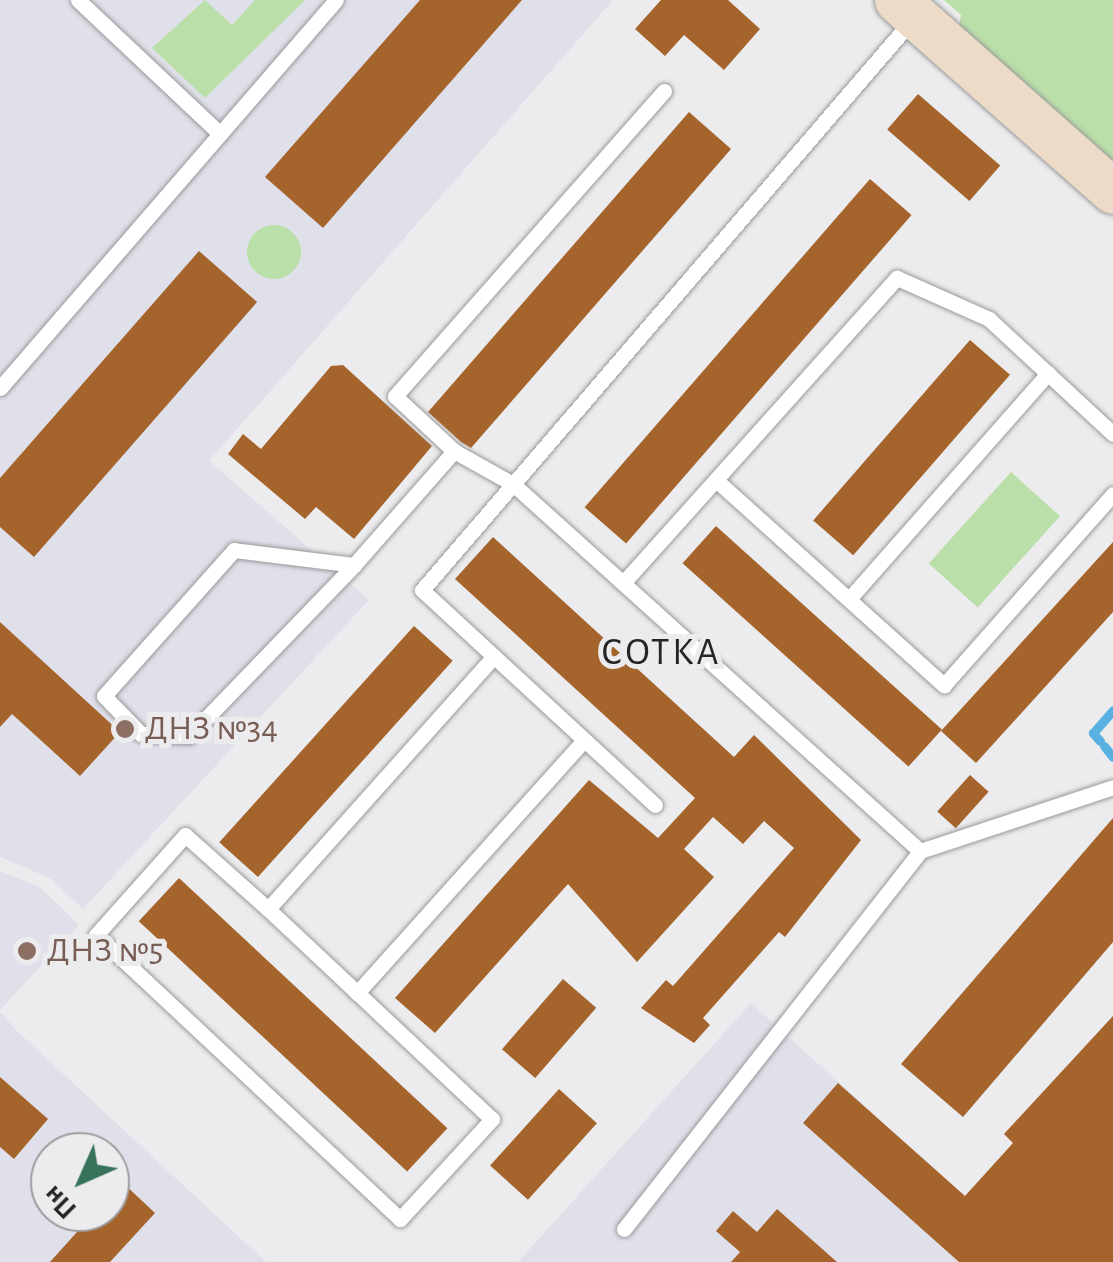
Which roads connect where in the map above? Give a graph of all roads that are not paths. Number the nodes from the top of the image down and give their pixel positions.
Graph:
1 (78, 0) edge
2 (336, 0) edge
3 (907, 8) edge
4 (664, 91) dead end
5 (220, 134) junction
6 (1113, 192) edge
7 (1048, 374) junction
8 (0, 388) edge
9 (1113, 434) edge
10 (454, 451) junction
11 (716, 480) junction
12 (513, 484) junction
13 (1113, 494) edge
14 (354, 565) junction
15 (623, 583) junction
16 (849, 599) junction
17 (494, 656) junction
18 (584, 740) junction
19 (1113, 788) edge
20 (656, 805) dead end
21 (920, 851) junction
22 (268, 909) junction
23 (358, 993) junction
24 (624, 1229) dead end

1 - 5 lane
2 - 5 lane
3 - 6 main road
3 - 12 lane
4 - 10 lane
5 - 8 lane
7 - 9 lane
7 - 11 lane
7 - 16 lane
10 - 12 lane
10 - 14 lane
11 - 15 lane
11 - 16 lane
12 - 15 lane
12 - 17 lane
13 - 16 lane
14 - 14 lane
15 - 21 lane
17 - 18 lane
17 - 22 lane
18 - 20 lane
18 - 23 lane
19 - 21 lane
21 - 24 lane
22 - 23 lane
22 - 23 lane

